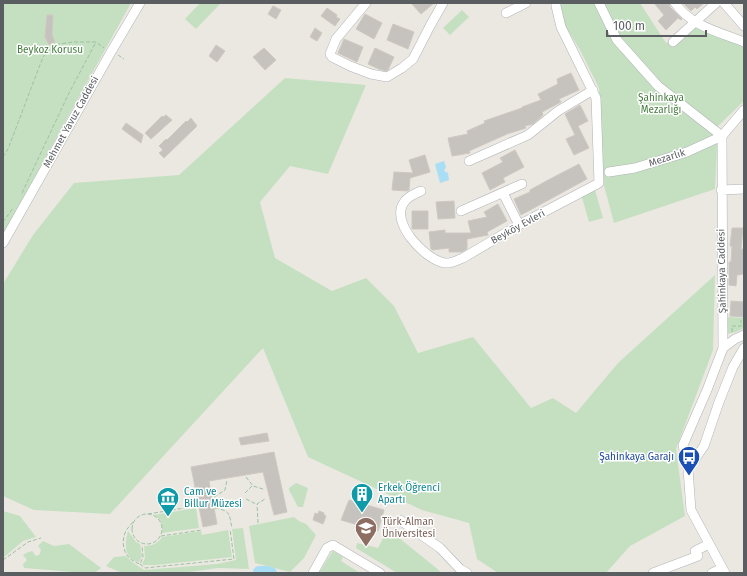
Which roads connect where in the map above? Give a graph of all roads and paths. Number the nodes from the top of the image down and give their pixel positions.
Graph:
1 (140, 3) edge
2 (366, 3) edge
3 (443, 3) edge
4 (526, 3) edge
5 (556, 3) edge
6 (599, 3) edge
7 (675, 3) edge
8 (716, 3) edge
9 (724, 3) edge
10 (506, 13) dead end
11 (695, 22) junction
12 (744, 26) edge
13 (96, 42) junction
14 (672, 42) dead end
15 (744, 42) edge
16 (111, 52) junction
17 (124, 59) dead end
18 (593, 90) junction
19 (744, 110) edge
20 (722, 136) junction
21 (3, 157) edge
22 (469, 161) dead end
23 (609, 172) dead end
24 (522, 184) dead end
25 (744, 189) edge
26 (721, 190) junction
27 (421, 191) dead end
28 (503, 193) junction
29 (20, 196) dead end
30 (17, 203) dead end
31 (461, 211) dead end
32 (3, 222) edge
33 (520, 225) junction
34 (3, 243) edge
35 (741, 320) dead end
36 (736, 326) dead end
37 (744, 335) edge
38 (723, 348) junction
39 (744, 348) edge
40 (688, 469) junction
41 (246, 477) dead end
42 (227, 480) dead end
43 (253, 486) junction
44 (263, 489) dead end
45 (245, 493) dead end
46 (214, 497) dead end
47 (246, 499) dead end
48 (265, 499) dead end
49 (257, 504) junction
50 (197, 506) dead end
51 (215, 508) dead end
52 (143, 515) junction
53 (134, 520) junction
54 (400, 520) dead end
55 (258, 523) dead end
56 (202, 530) dead end
57 (160, 536) junction
58 (41, 538) dead end
59 (142, 544) junction
60 (709, 544) junction
61 (3, 560) edge
62 (140, 564) junction
63 (723, 570) edge
64 (313, 573) edge
65 (380, 573) edge
66 (467, 573) edge
67 (653, 573) edge
68 (712, 573) edge

1 - 16 street, Mehmet Yavuz Caddesi
2 - 3 street
4 - 10 street
5 - 18 street, Beyköy Evleri
6 - 20 street
7 - 11 street
8 - 11 street
9 - 12 street
11 - 14 street
11 - 15 street
13 - 16 path
13 - 21 path
13 - 29 path
16 - 17 path
16 - 34 street, Mehmet Yavuz Caddesi
18 - 22 street
18 - 33 street, Beyköy Evleri
19 - 20 street
20 - 23 street, Mezarlık
20 - 26 street, Şahinkaya Caddesi
24 - 28 street
25 - 26 street
26 - 38 street, Şahinkaya Caddesi
27 - 33 street, Beyköy Evleri
28 - 31 street
28 - 33 street
30 - 32 path
35 - 36 path
37 - 38 street
38 - 40 street, Şahinkaya Caddesi
39 - 40 street
40 - 60 street, Şahinkaya Caddesi
41 - 43 path
42 - 46 path
43 - 44 path
43 - 45 path
47 - 49 path
48 - 49 path
49 - 55 path
50 - 52 path
51 - 62 path
52 - 53 path
52 - 57 path
53 - 59 path
53 - 62 path
54 - 66 street
56 - 57 path
57 - 59 path
58 - 61 path
59 - 62 path
60 - 63 street, Şahinkaya Caddesi
60 - 67 street
63 - 68 street
64 - 65 street

